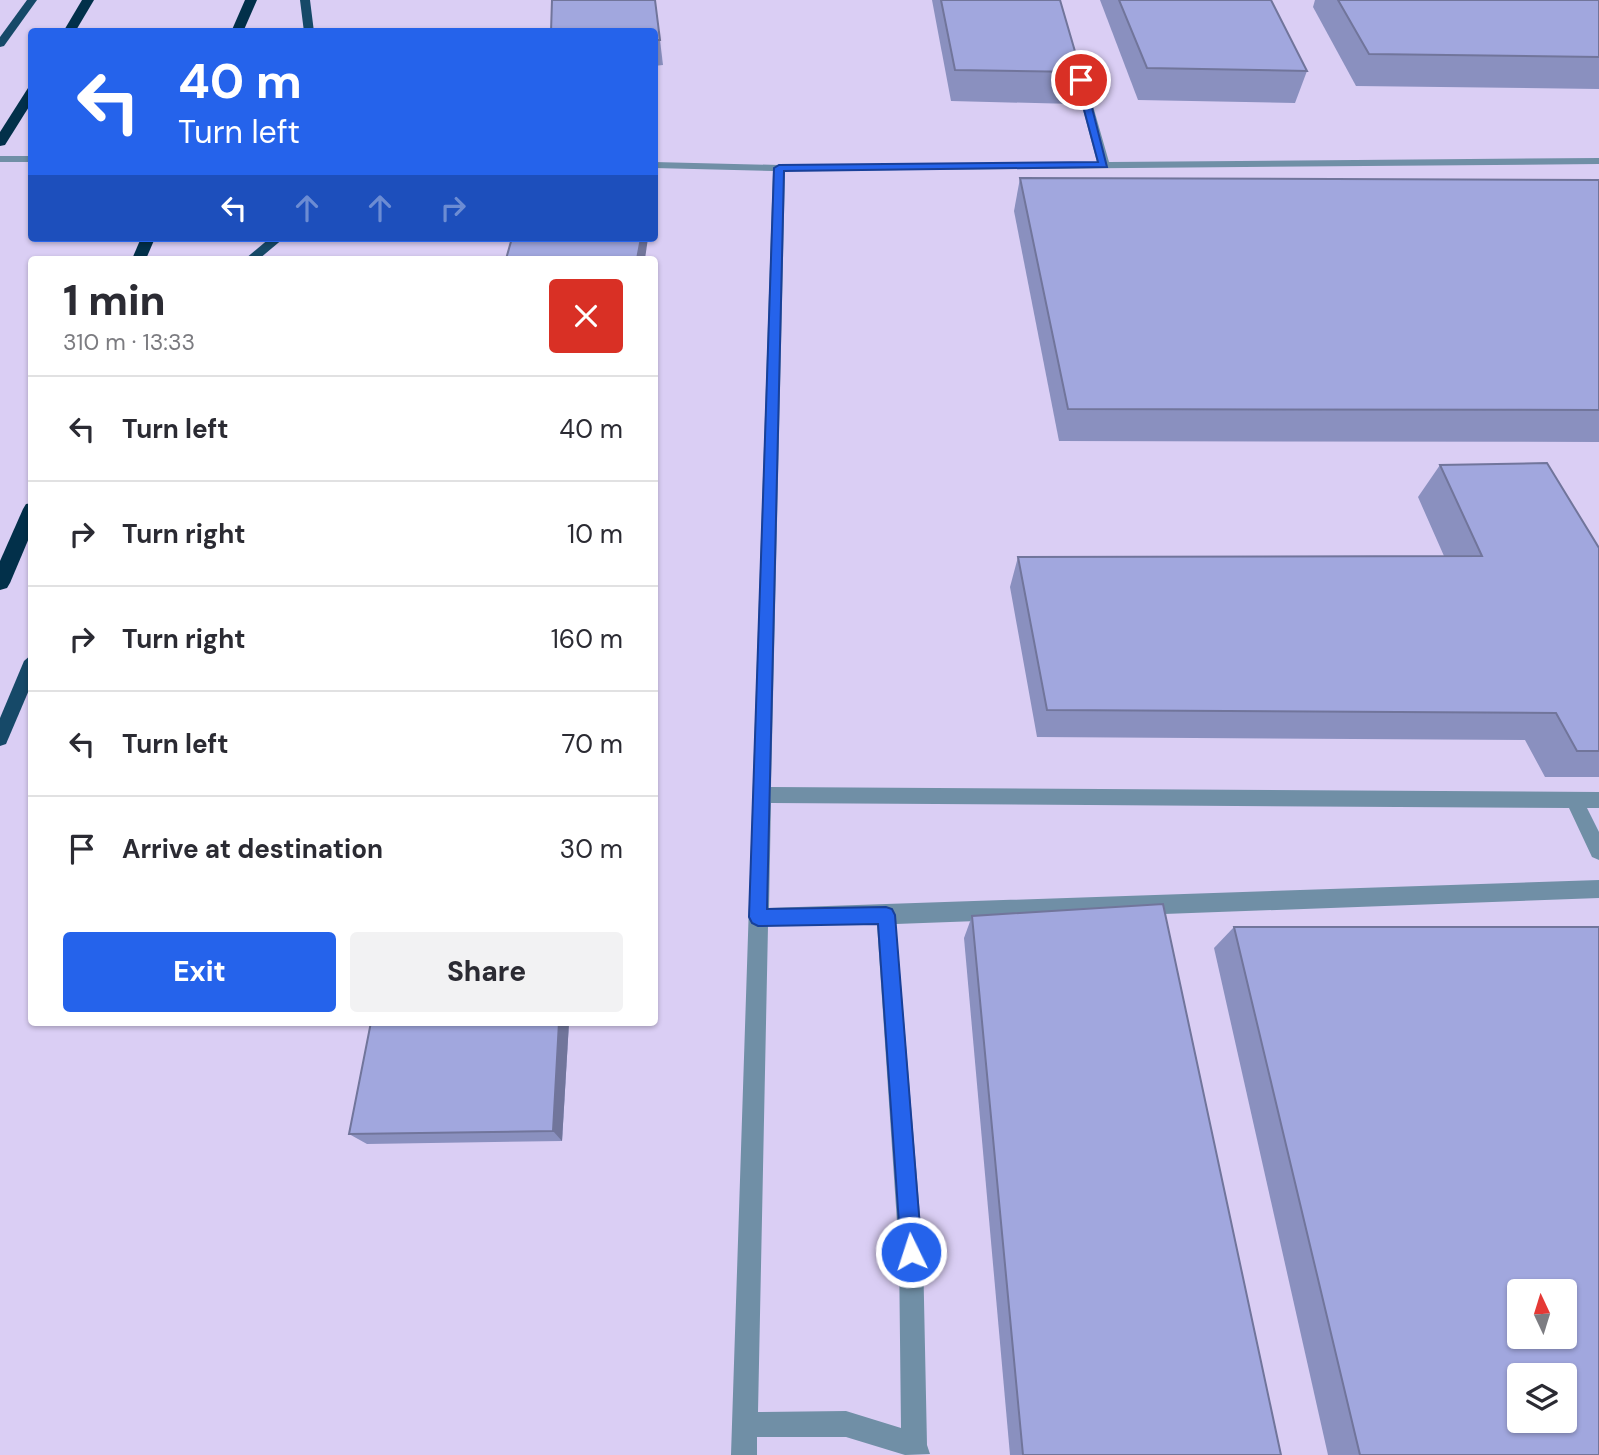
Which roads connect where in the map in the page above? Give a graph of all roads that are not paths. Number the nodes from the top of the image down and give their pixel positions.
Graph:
1 (32, 0) edge
2 (88, 0) edge
3 (251, 0) edge
4 (305, 0) edge
5 (71, 28) edge
6 (239, 28) edge
7 (308, 28) edge
8 (1070, 40) edge
9 (0, 44) edge
10 (28, 97) edge
11 (1, 140) edge
12 (0, 159) edge
13 (28, 159) edge
14 (1599, 161) edge
15 (658, 165) edge
16 (1104, 165) junction
17 (779, 168) junction
18 (273, 242) edge
19 (255, 256) edge
20 (28, 518) edge
21 (0, 583) edge
22 (28, 671) edge
23 (0, 739) edge
24 (762, 795) junction
25 (1574, 800) junction
26 (1599, 800) edge
27 (1599, 851) edge
28 (1599, 889) edge
29 (886, 915) junction
30 (758, 917) junction
31 (745, 1425) junction
32 (916, 1450) edge
33 (744, 1455) edge

1 - 9 main road
2 - 5 highway
3 - 6 highway
4 - 7 main road
8 - 16 street
10 - 11 highway
12 - 13 street
14 - 16 street
15 - 17 street
16 - 17 street
17 - 24 street
18 - 19 main road
20 - 21 highway
22 - 23 main road
24 - 25 street
24 - 30 street
25 - 26 street
25 - 27 street
28 - 29 street
29 - 30 street
29 - 32 street
30 - 31 street
31 - 32 street
31 - 33 street

